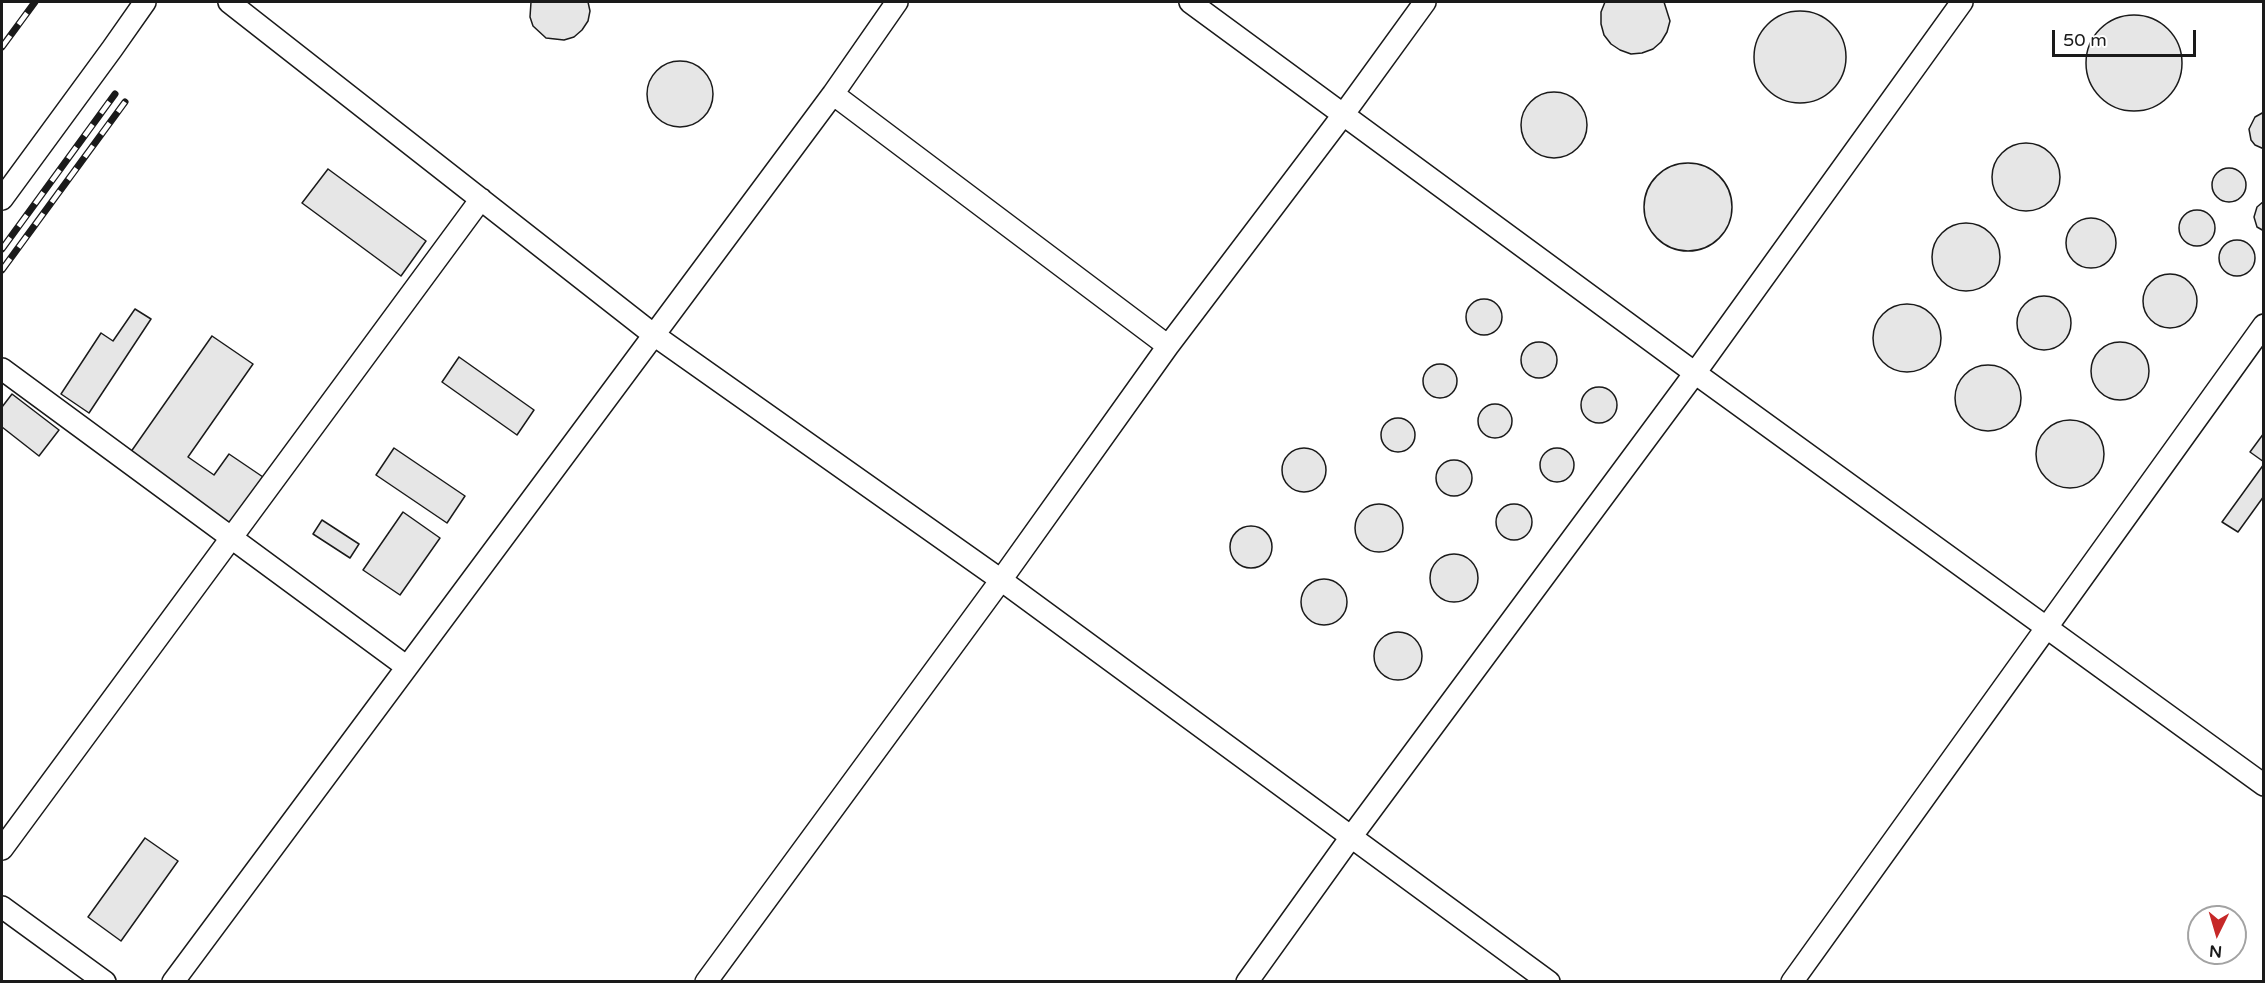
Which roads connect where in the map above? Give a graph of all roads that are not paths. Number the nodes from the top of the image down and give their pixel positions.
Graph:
1 (145, 2) edge
2 (229, 2) edge
3 (897, 2) edge
4 (1190, 2) edge
5 (1425, 2) edge
6 (1962, 2) edge
7 (833, 94) junction
8 (1343, 115) junction
9 (2, 199) edge
10 (481, 199) junction
11 (2264, 325) edge
12 (654, 335) junction
13 (1168, 346) junction
14 (2, 369) edge
15 (1695, 373) junction
16 (232, 537) junction
17 (1000, 580) junction
18 (2048, 627) junction
19 (407, 667) junction
20 (2264, 785) edge
21 (1351, 837) junction
22 (2, 849) edge
23 (2, 907) edge
24 (105, 981) edge
25 (173, 981) edge
26 (706, 981) edge
27 (1247, 981) edge
28 (1549, 981) edge
29 (1792, 981) edge

1 - 9 lane
2 - 10 lane
3 - 7 lane
4 - 8 lane
5 - 8 lane
6 - 15 lane
7 - 12 lane
7 - 13 lane
8 - 13 lane
8 - 15 lane
10 - 12 lane
10 - 16 lane
11 - 18 lane
12 - 17 lane
12 - 19 lane
13 - 17 lane
14 - 16 lane
15 - 18 lane
15 - 21 lane
16 - 19 lane
16 - 22 lane
17 - 21 lane
17 - 26 lane
18 - 20 lane
18 - 29 lane
19 - 25 lane
21 - 27 lane
21 - 28 lane
23 - 24 lane

